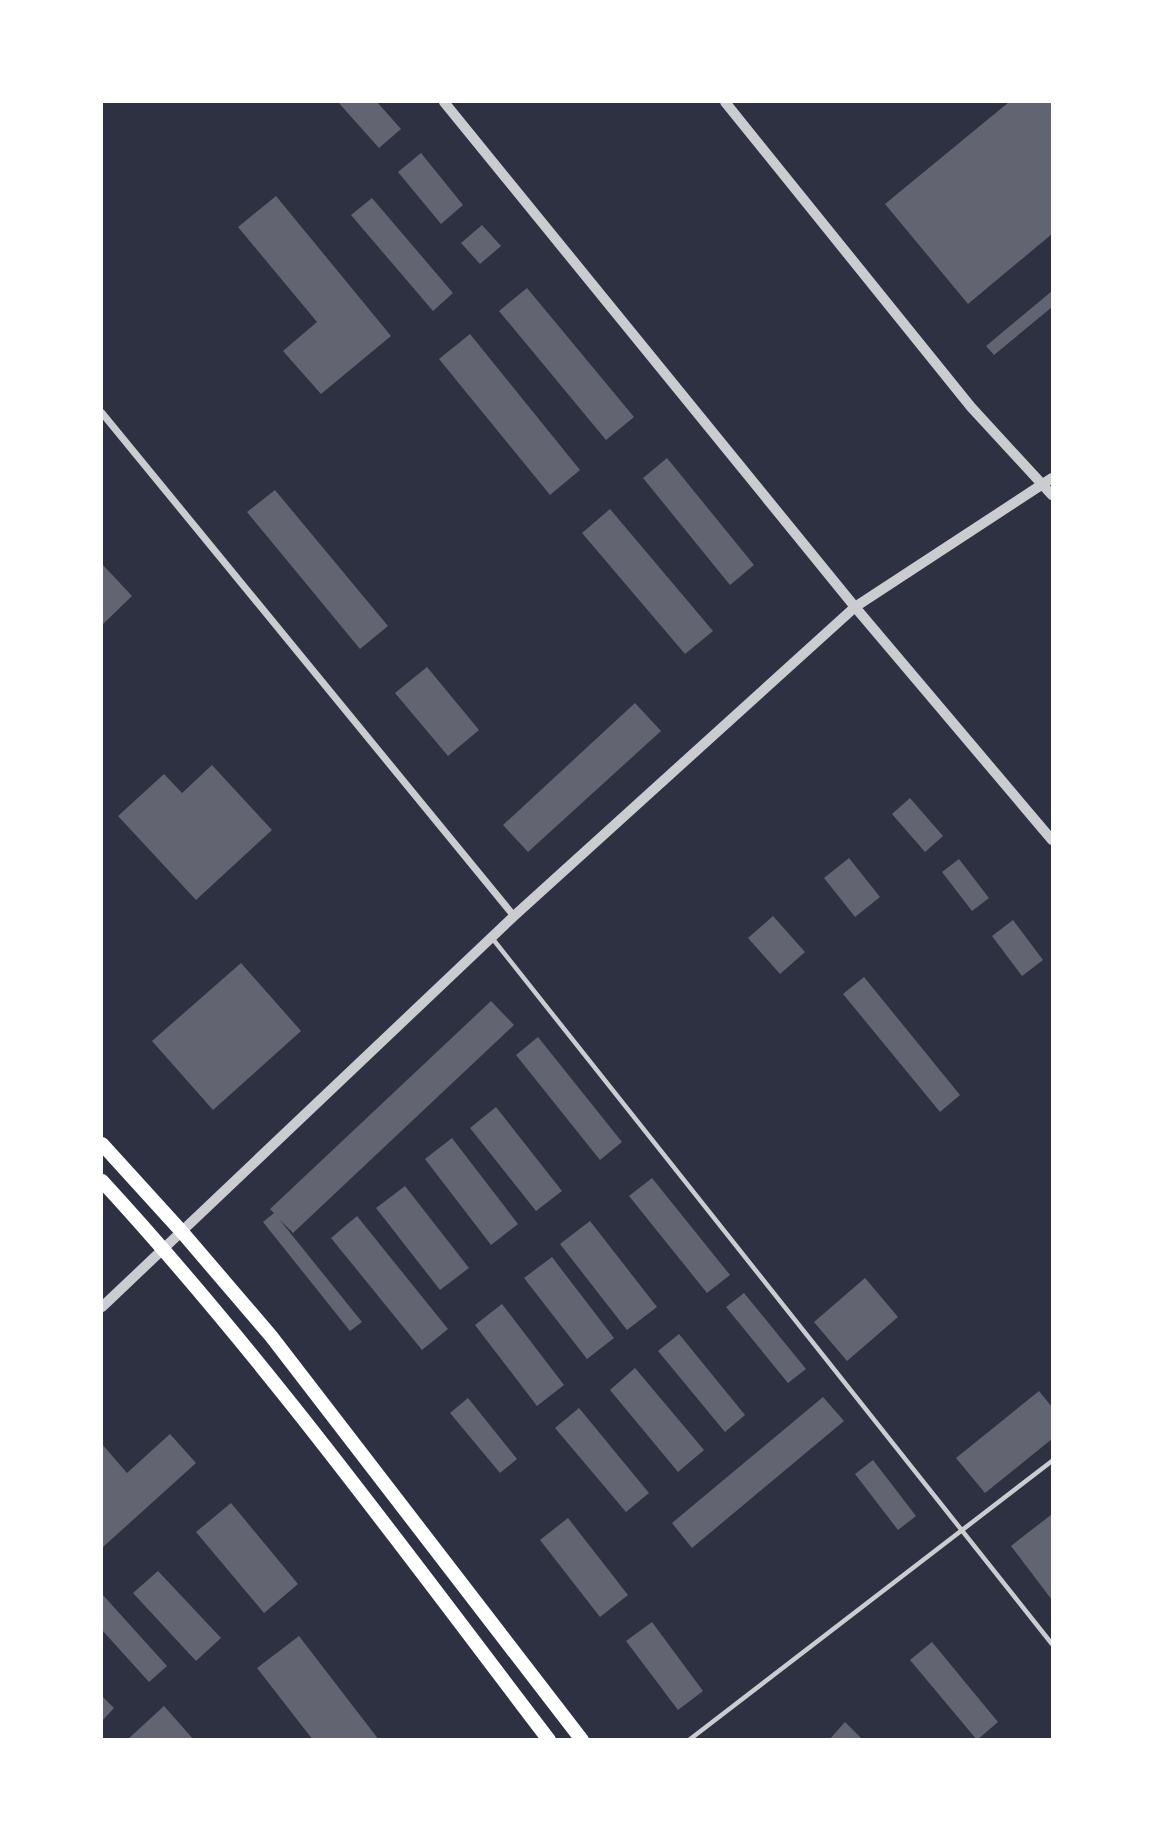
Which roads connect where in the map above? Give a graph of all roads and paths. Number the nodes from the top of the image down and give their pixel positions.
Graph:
1 (444, 102) edge
2 (725, 102) edge
3 (102, 413) edge
4 (1048, 482) edge
5 (1052, 495) edge
6 (855, 607) junction
7 (1052, 839) edge
8 (514, 916) junction
9 (491, 937) junction
10 (102, 1144) edge
11 (102, 1181) edge
12 (182, 1232) junction
13 (164, 1249) junction
14 (102, 1307) edge
15 (1052, 1461) edge
16 (962, 1530) junction
17 (1052, 1644) edge
18 (549, 1740) edge
19 (583, 1740) edge
20 (689, 1740) edge

1 - 6 street
2 - 4 street
3 - 8 street
4 - 5 street
4 - 6 street
6 - 7 street
6 - 8 street
8 - 9 street
9 - 12 street
9 - 16 lane
10 - 12 main road
11 - 13 main road
12 - 13 street
12 - 19 main road
13 - 14 street
13 - 18 main road
15 - 16 lane
16 - 17 lane
16 - 20 lane

